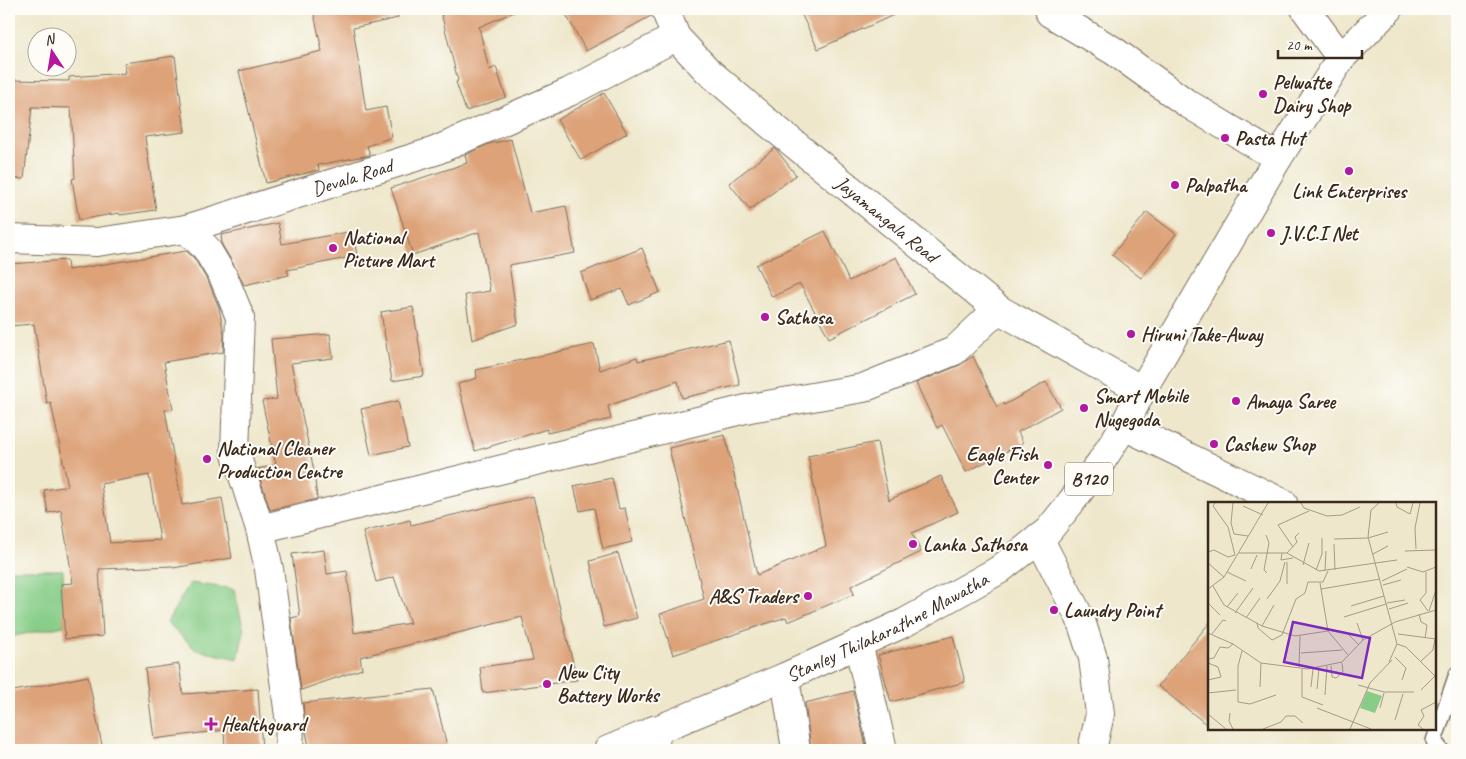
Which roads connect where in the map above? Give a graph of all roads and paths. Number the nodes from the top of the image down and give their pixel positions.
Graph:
1 (665, 9) edge
2 (1305, 9) edge
3 (1389, 9) edge
4 (1050, 13) dead end
5 (676, 37) junction
6 (1341, 58) junction
7 (1278, 158) junction
8 (186, 229) junction
9 (9, 239) edge
10 (998, 309) junction
11 (1142, 390) junction
12 (1124, 426) junction
13 (1280, 502) edge
14 (260, 529) junction
15 (1039, 538) junction
16 (858, 643) junction
17 (1457, 674) edge
18 (785, 677) junction
19 (655, 740) edge
20 (289, 750) edge
21 (608, 750) edge
22 (796, 750) edge
23 (883, 750) edge
24 (1092, 750) edge
25 (1441, 750) edge

1 - 5 street, Jayamangala Road
2 - 6 street
3 - 6 street, Stanley Thilakarathne Mawatha / B120
4 - 7 street
5 - 8 street, Devala Road
5 - 10 street, Jayamangala Road
6 - 7 street, Stanley Thilakarathne Mawatha / B120
7 - 11 street, Stanley Thilakarathne Mawatha / B120
8 - 9 street, Devala Road
8 - 14 street
10 - 11 street, Jayamangala Road
10 - 14 street
11 - 12 street, Stanley Thilakarathne Mawatha / B120
12 - 13 street
12 - 15 street, Stanley Thilakarathne Mawatha / B120
14 - 20 street
15 - 16 street, Stanley Thilakarathne Mawatha / B120
15 - 24 street
16 - 18 street, Stanley Thilakarathne Mawatha / B120
16 - 23 street
17 - 25 lane
18 - 19 street, Stanley Thilakarathne Mawatha / B120
18 - 22 street
19 - 21 street, Stanley Thilakarathne Mawatha / B120

